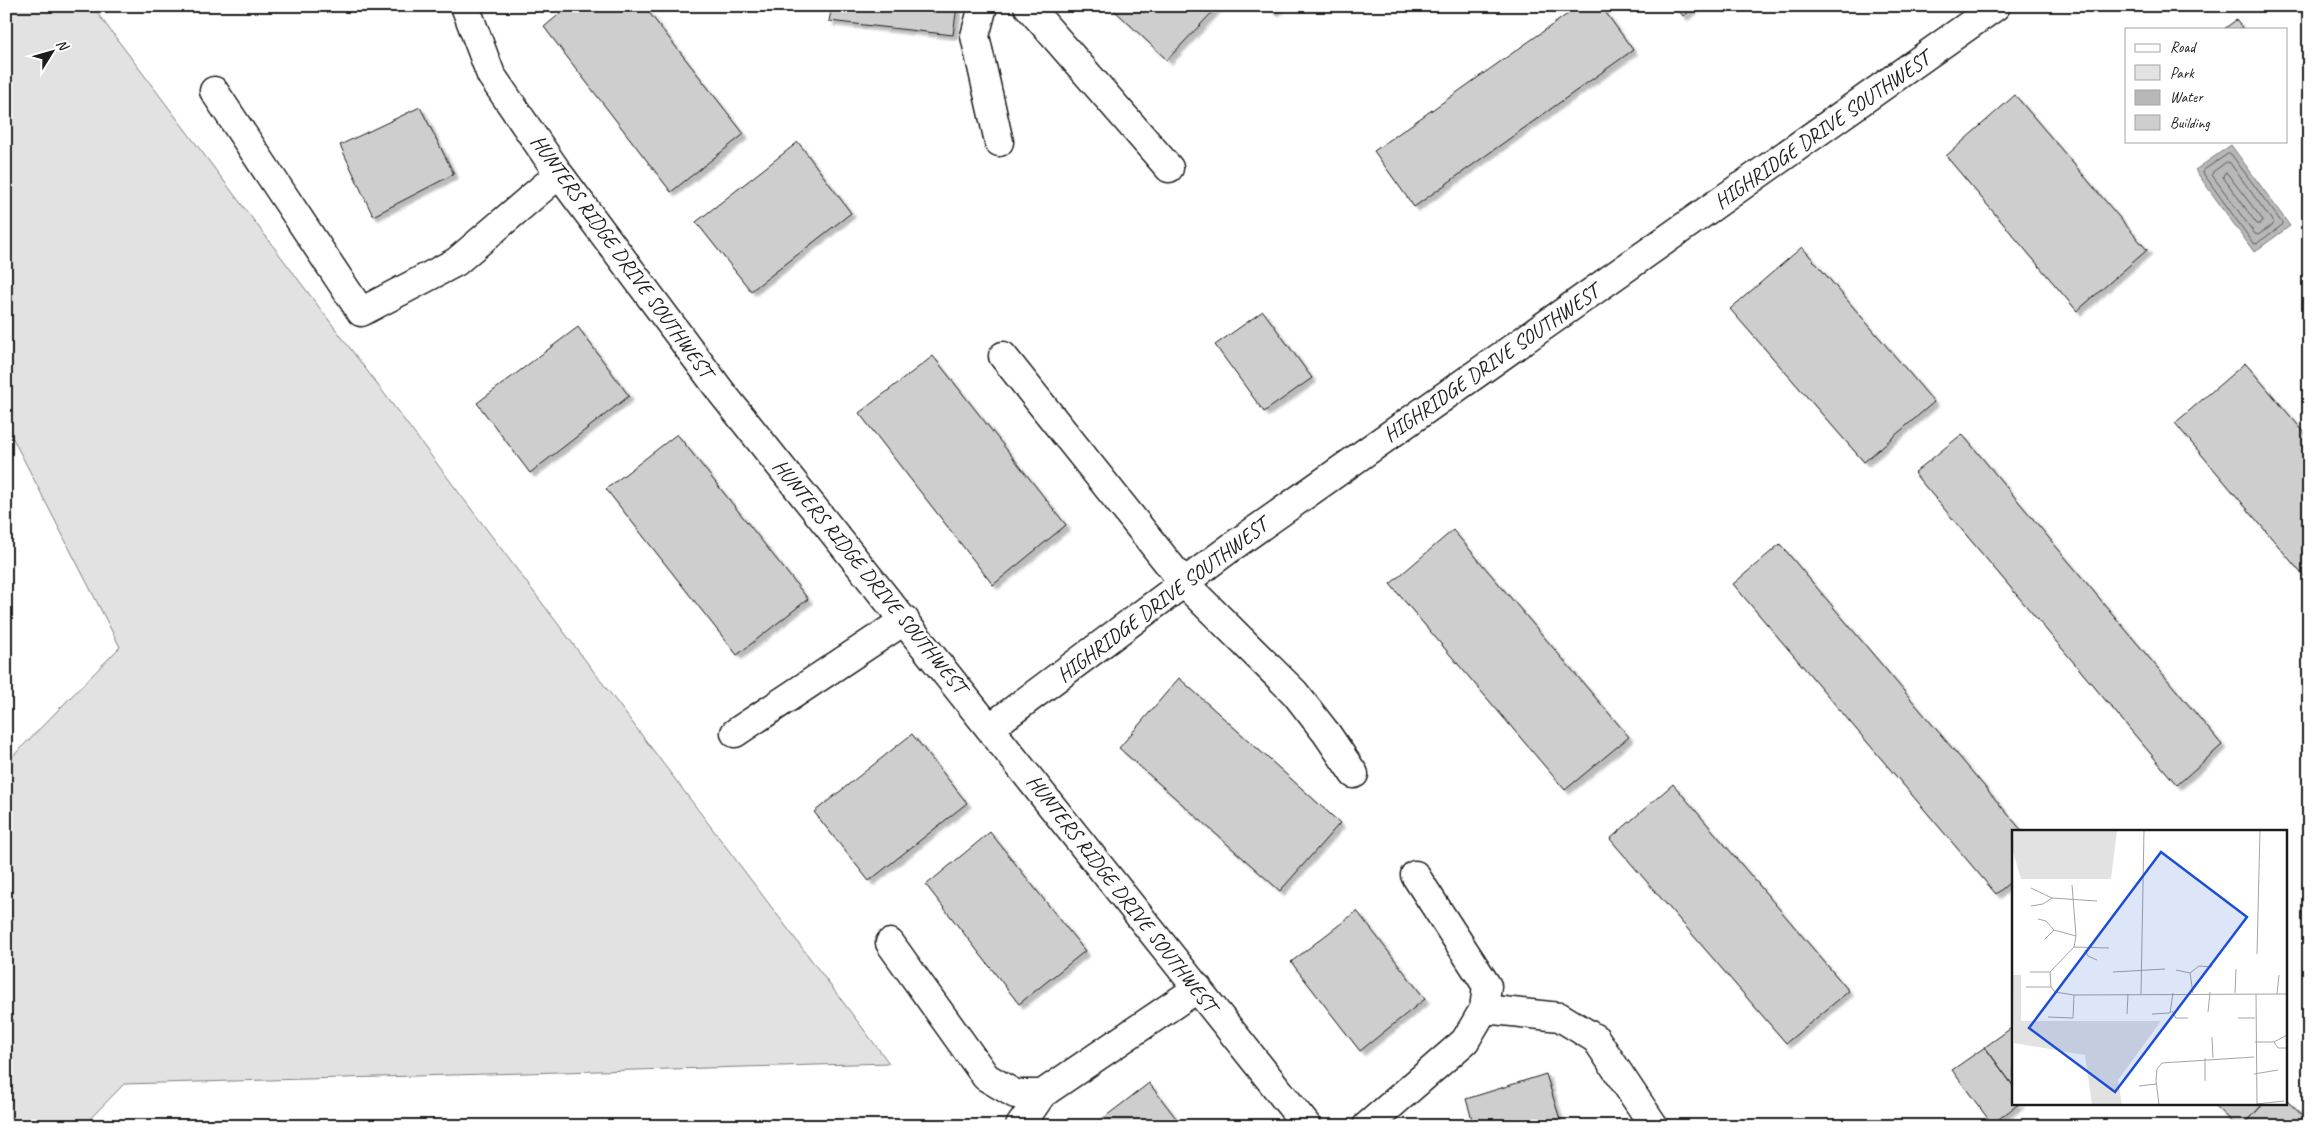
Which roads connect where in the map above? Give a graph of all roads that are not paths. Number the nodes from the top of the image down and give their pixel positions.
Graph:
1 (465, 6) edge
2 (982, 6) edge
3 (1028, 6) edge
4 (1996, 6) edge
5 (214, 91) dead end
6 (1000, 142) dead end
7 (1169, 168) dead end
8 (559, 174) junction
9 (1003, 356) dead end
10 (1184, 583) junction
11 (905, 620) junction
12 (990, 727) junction
13 (735, 733) dead end
14 (1354, 774) dead end
15 (1415, 875) dead end
16 (890, 943) dead end
17 (1198, 988) junction
18 (1484, 1009) junction
19 (1042, 1094) junction
20 (1020, 1126) edge
21 (1307, 1126) edge
22 (1367, 1126) edge
23 (1654, 1126) edge

1 - 8 street, HUNTERS RIDGE DRIVE SOUTHWEST
2 - 6 street
3 - 7 street
4 - 10 street, HIGHRIDGE DRIVE SOUTHWEST
5 - 8 street
8 - 11 street, HUNTERS RIDGE DRIVE SOUTHWEST
9 - 10 street
10 - 12 street, HIGHRIDGE DRIVE SOUTHWEST
10 - 14 street
11 - 12 street, HUNTERS RIDGE DRIVE SOUTHWEST
11 - 13 street
12 - 17 street, HUNTERS RIDGE DRIVE SOUTHWEST
15 - 18 street
16 - 19 street
17 - 19 street
17 - 21 street, HUNTERS RIDGE DRIVE SOUTHWEST
18 - 22 street
18 - 23 street
19 - 20 street

